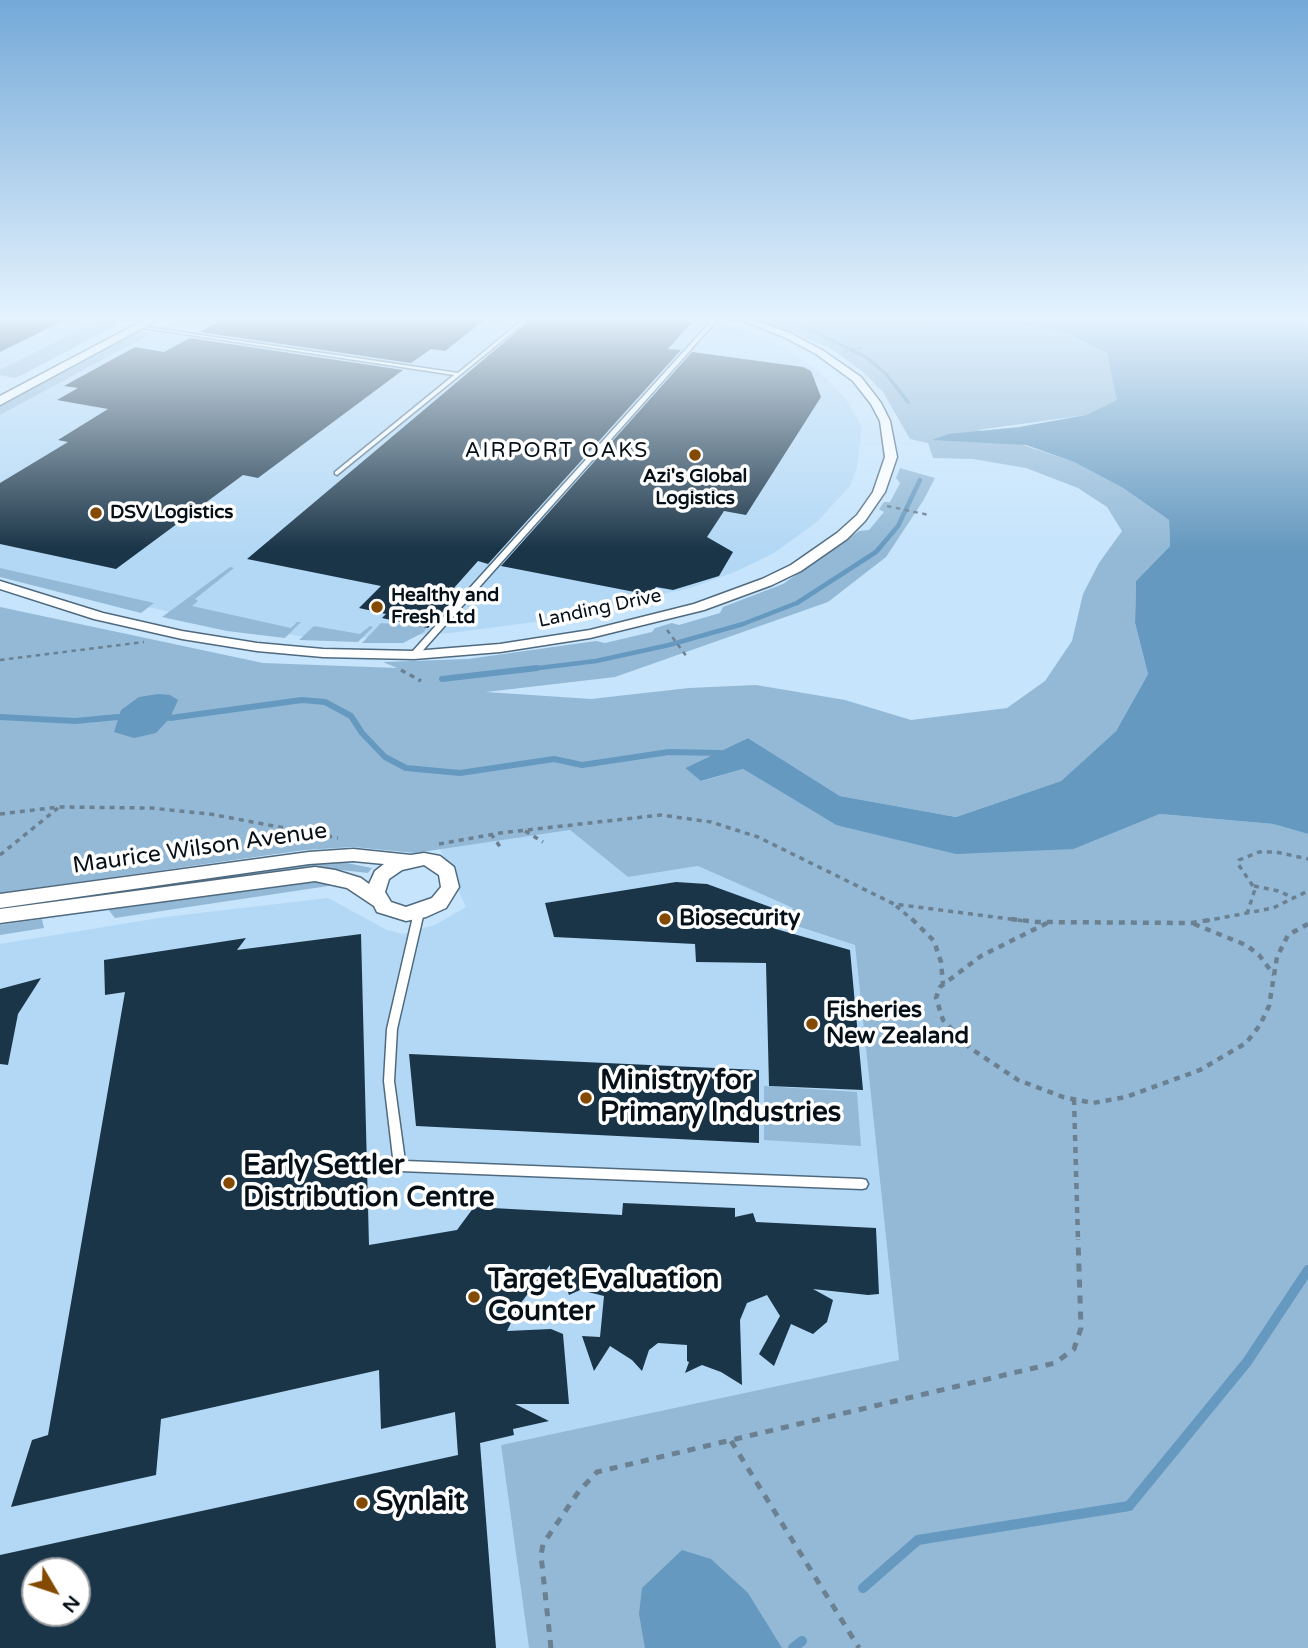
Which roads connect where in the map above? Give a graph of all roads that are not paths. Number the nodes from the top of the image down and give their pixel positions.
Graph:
1 (432, 395) edge
2 (647, 395) edge
3 (869, 395) edge
4 (337, 473) dead end
5 (0, 585) edge
6 (0, 596) edge
7 (38, 598) junction
8 (414, 655) junction
9 (407, 860) junction
10 (378, 900) junction
11 (0, 901) edge
12 (419, 912) junction
13 (0, 916) edge
14 (862, 1184) dead end

1 - 4 lane
2 - 8 lane
3 - 8 street, Landing Drive
5 - 7 street, Landing Drive
6 - 7 street, Landing Drive
7 - 8 street, Landing Drive
9 - 10 street
9 - 11 street, Maurice Wilson Avenue
9 - 12 street, Maurice Wilson Avenue
10 - 12 street, Maurice Wilson Avenue
10 - 13 street, Maurice Wilson Avenue
12 - 14 lane

